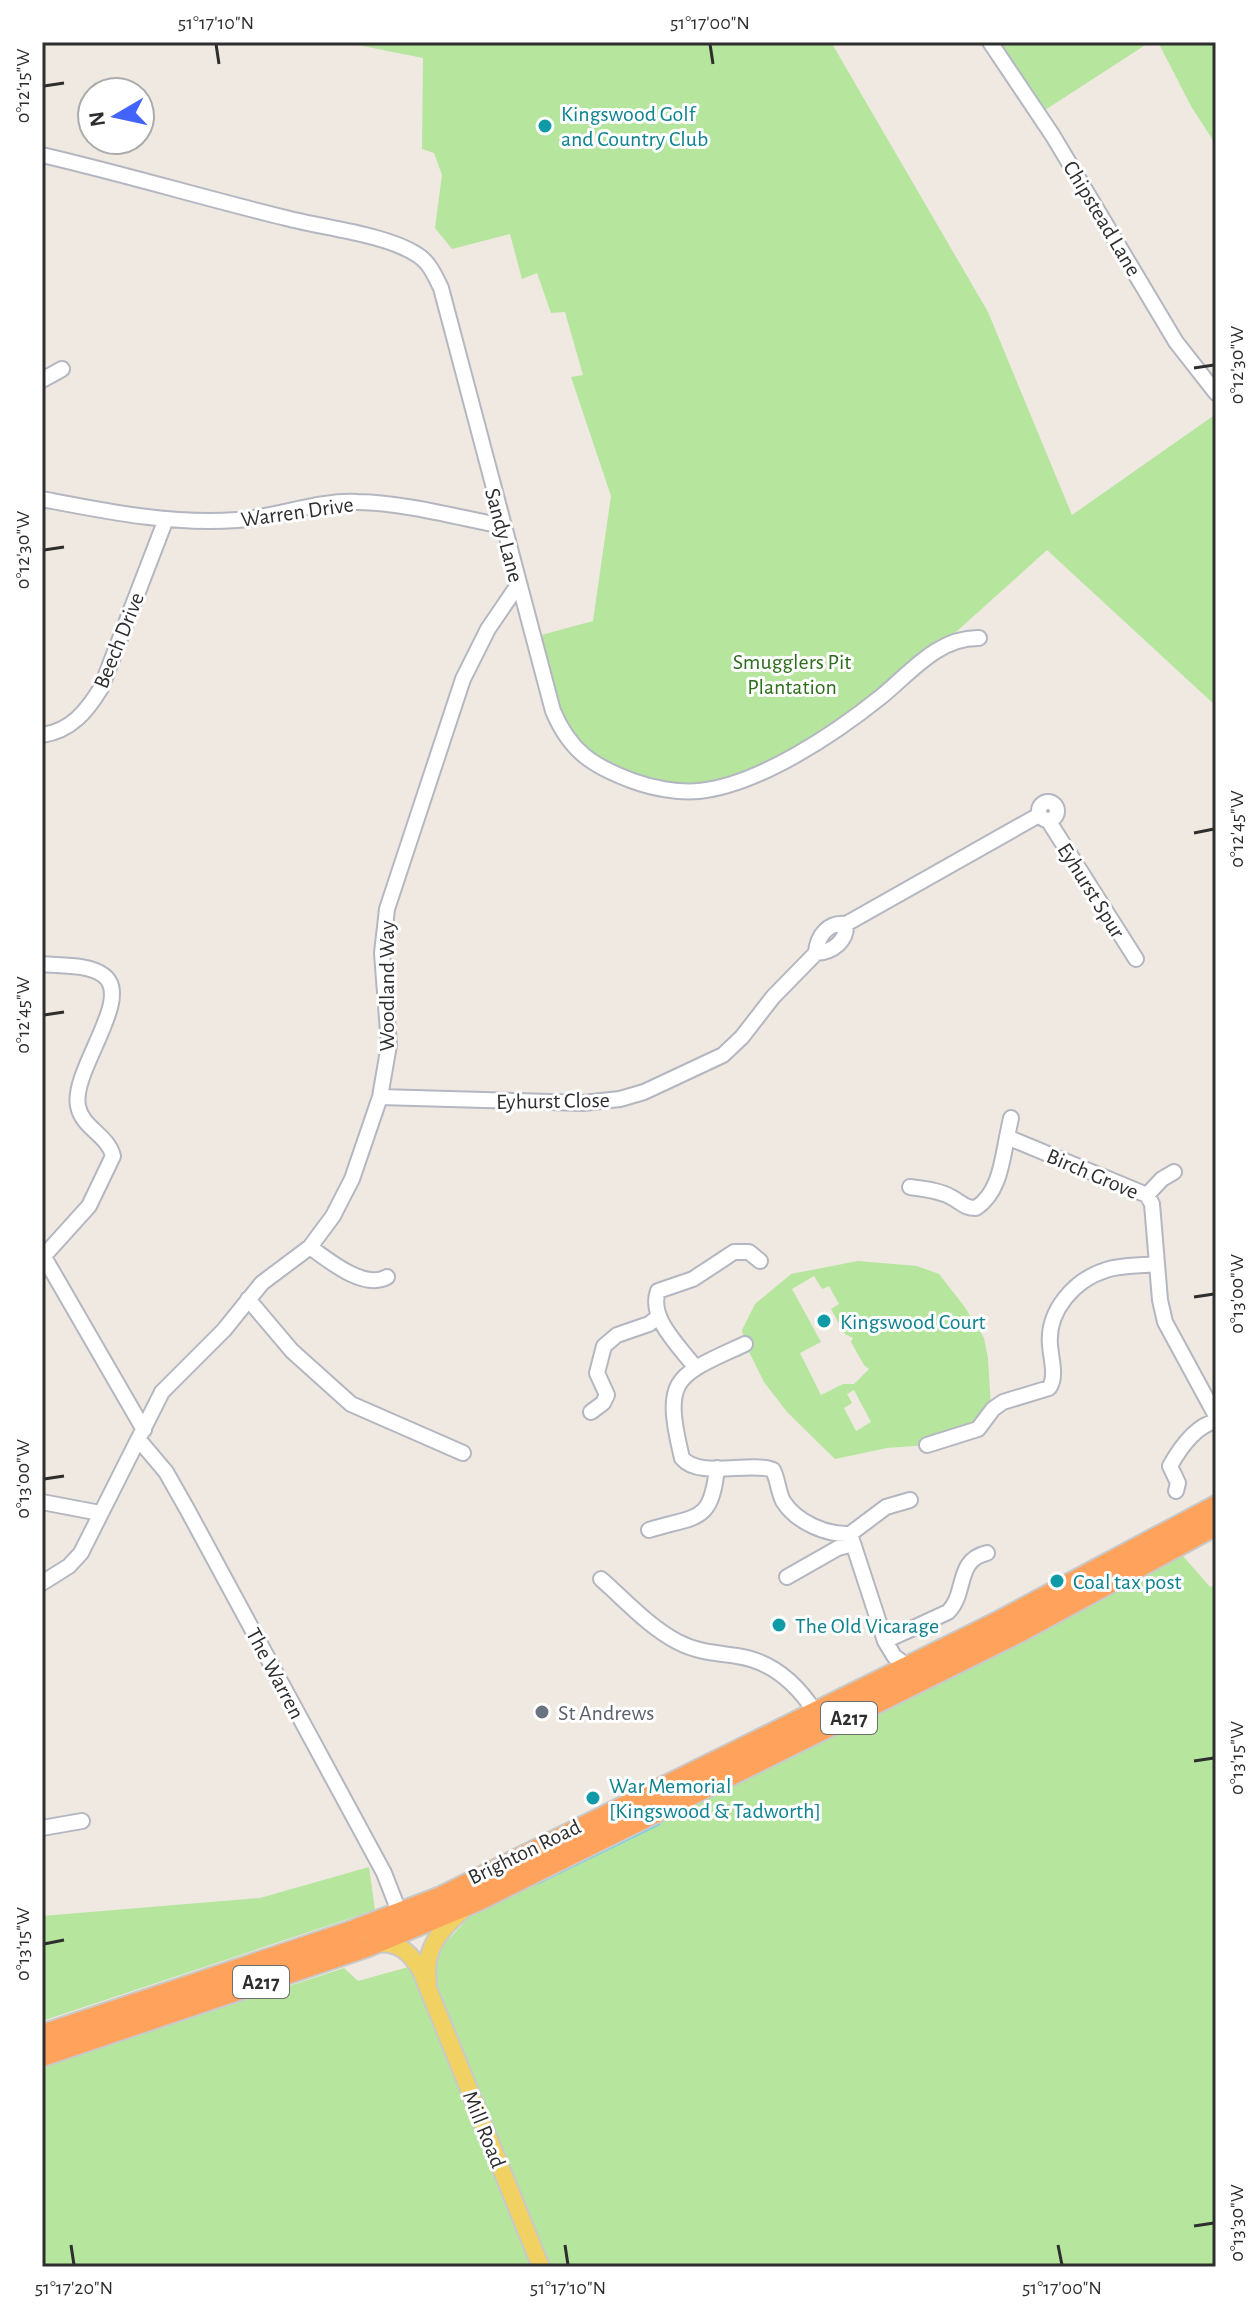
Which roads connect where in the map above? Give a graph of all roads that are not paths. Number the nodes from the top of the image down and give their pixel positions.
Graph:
1 (990, 42) edge
2 (42, 155) edge
3 (62, 369) dead end
4 (42, 380) edge
5 (1216, 393) edge
6 (42, 499) edge
7 (166, 519) junction
8 (503, 526) junction
9 (518, 585) junction
10 (979, 638) dead end
11 (42, 735) edge
12 (1044, 818) joint
13 (1136, 959) dead end
14 (42, 964) edge
15 (380, 1097) junction
16 (1011, 1118) dead end
17 (1007, 1137) junction
18 (1174, 1172) dead end
19 (910, 1187) dead end
20 (1147, 1195) junction
21 (310, 1247) junction
22 (43, 1258) edge
23 (760, 1261) dead end
24 (1156, 1264) junction
25 (387, 1277) dead end
26 (248, 1299) junction
27 (658, 1317) junction
28 (745, 1344) dead end
29 (695, 1367) junction
30 (591, 1412) dead end
31 (1216, 1419) edge
32 (141, 1435) junction
33 (927, 1445) dead end
34 (463, 1453) dead end
35 (717, 1468) junction
36 (1176, 1491) dead end
37 (910, 1500) dead end
38 (42, 1502) edge
39 (1216, 1506) edge
40 (100, 1513) junction
41 (1216, 1525) edge
42 (649, 1530) dead end
43 (852, 1539) junction
44 (987, 1553) dead end
45 (787, 1577) dead end
46 (601, 1579) dead end
47 (42, 1583) edge
48 (885, 1641) junction
49 (908, 1667) junction
50 (815, 1712) junction
51 (82, 1821) dead end
52 (42, 1828) edge
53 (477, 1901) junction
54 (400, 1914) junction
55 (371, 1945) junction
56 (430, 1991) junction
57 (42, 2035) edge
58 (42, 2056) edge
59 (541, 2267) edge

1 - 5 street, Chipstead Lane
2 - 8 street, Sandy Lane
3 - 4 street
6 - 7 street, Warren Drive
7 - 8 street, Warren Drive
7 - 11 street, Beech Drive
8 - 9 street, Sandy Lane
9 - 10 street, Sandy Lane
9 - 15 street, Woodland Way
12 - 13 street, Eyhurst Spur
12 - 15 street, Eyhurst Close
14 - 22 street
15 - 21 street, Woodland Way
16 - 17 street
17 - 19 street
17 - 20 street, Birch Grove
18 - 20 street
20 - 24 street, Birch Grove
21 - 25 street
21 - 26 street, Woodland Way
22 - 32 street, The Warren
23 - 27 street
24 - 31 street, Birch Grove
24 - 33 street
26 - 32 street, Woodland Way
26 - 34 street
27 - 29 street
27 - 30 street
28 - 29 street
29 - 35 street
31 - 36 street
32 - 40 street, Woodland Way
32 - 54 street, The Warren
35 - 42 street
35 - 43 street
37 - 43 street
38 - 40 street
39 - 49 highway, Brighton Road / A217
40 - 47 street, Woodland Way
41 - 53 highway, Brighton Road / A217
43 - 45 street
43 - 48 street
44 - 48 street
46 - 50 street
48 - 49 street
49 - 50 highway, Brighton Road / A217
50 - 54 highway, Brighton Road / A217
51 - 52 street
53 - 55 highway, Brighton Road / A217
53 - 56 main road, Mill Road
54 - 57 highway, Brighton Road / A217
55 - 56 main road, Mill Road
55 - 58 highway, Brighton Road / A217
56 - 59 main road, Mill Road

